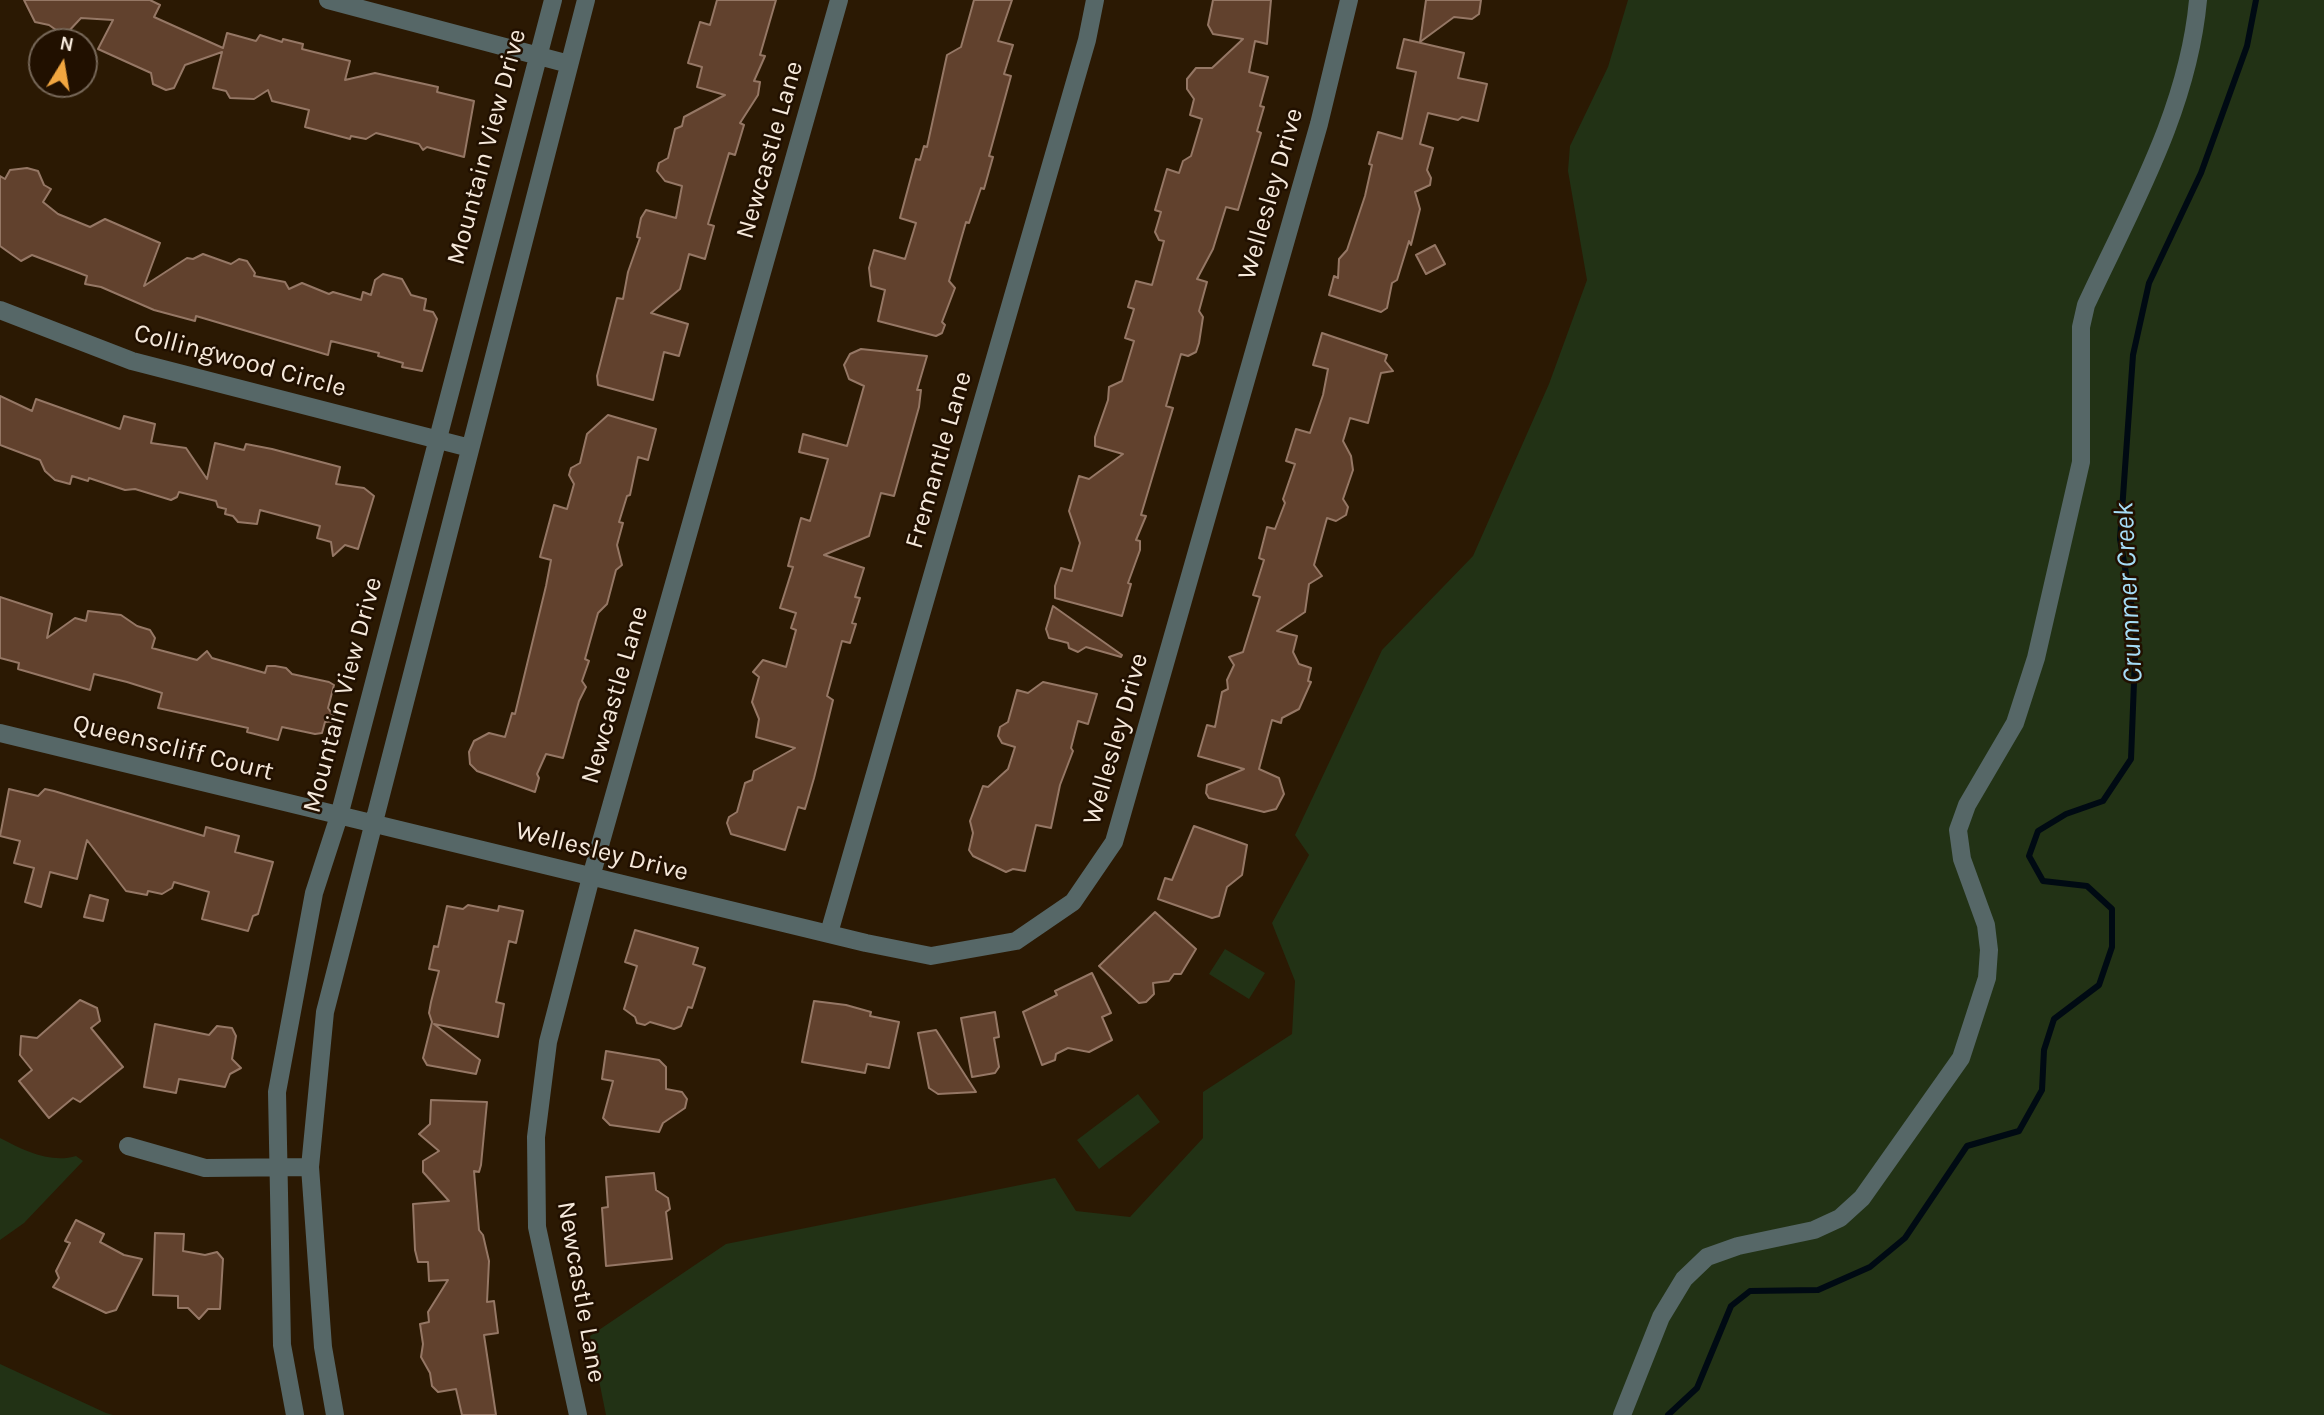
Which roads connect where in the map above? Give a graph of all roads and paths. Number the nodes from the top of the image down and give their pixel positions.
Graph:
1 (328, 0) edge
2 (553, 0) edge
3 (586, 0) edge
4 (839, 0) edge
5 (1095, 0) edge
6 (1349, 0) edge
7 (2198, 0) edge
8 (539, 57) junction
9 (569, 64) junction
10 (0, 310) edge
11 (437, 439) junction
12 (470, 448) junction
13 (0, 733) edge
14 (339, 816) junction
15 (374, 824) junction
16 (591, 877) junction
17 (830, 933) junction
18 (128, 1146) dead end
19 (277, 1167) junction
20 (310, 1167) junction
21 (295, 1415) edge
22 (335, 1415) edge
23 (578, 1415) edge
24 (1622, 1415) edge

1 - 8 street
2 - 8 street, Mountain View Drive
3 - 9 street
4 - 16 street, Newcastle Lane
5 - 17 street, Fremantle Lane
6 - 17 street, Wellesley Drive
7 - 24 street
8 - 9 street
8 - 11 street, Mountain View Drive
9 - 12 street
10 - 11 street, Collingwood Circle
11 - 12 street, Collingwood Circle
11 - 14 street, Mountain View Drive
12 - 15 street
13 - 14 street, Queenscliff Court
14 - 15 street, Queenscliff Court
14 - 19 street, Mountain View Drive
15 - 16 street, Wellesley Drive
15 - 20 street
16 - 17 street, Wellesley Drive
16 - 23 street, Newcastle Lane
18 - 19 street
19 - 20 street
19 - 21 street, Mountain View Drive
20 - 22 street

